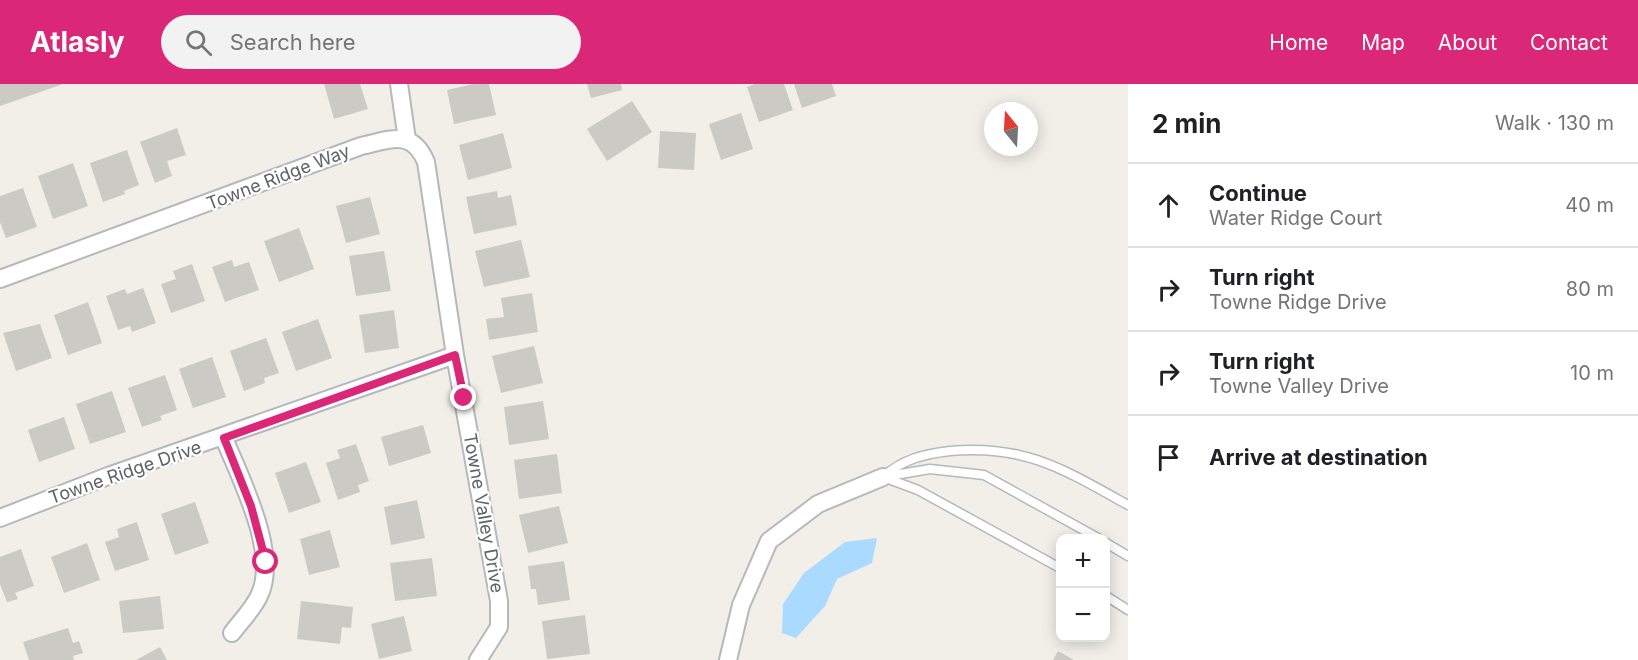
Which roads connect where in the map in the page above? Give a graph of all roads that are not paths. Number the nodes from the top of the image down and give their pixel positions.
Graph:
1 (399, 84) edge
2 (407, 140) junction
3 (0, 279) edge
4 (455, 355) junction
5 (224, 438) junction
6 (883, 477) junction
7 (1128, 505) edge
8 (0, 518) edge
9 (1091, 534) edge
10 (1110, 545) edge
11 (1128, 556) edge
12 (1056, 566) edge
13 (1110, 599) edge
14 (1128, 610) edge
15 (232, 633) dead end
16 (478, 660) edge
17 (728, 660) edge

1 - 2 street
2 - 3 street, Towne Ridge Way
2 - 4 street, Towne Valley Drive
4 - 5 street, Towne Ridge Drive
4 - 16 street, Towne Valley Drive
5 - 8 street, Towne Ridge Drive
5 - 15 street
6 - 7 lane
6 - 9 lane
6 - 12 lane
6 - 17 street
10 - 11 lane
13 - 14 lane

